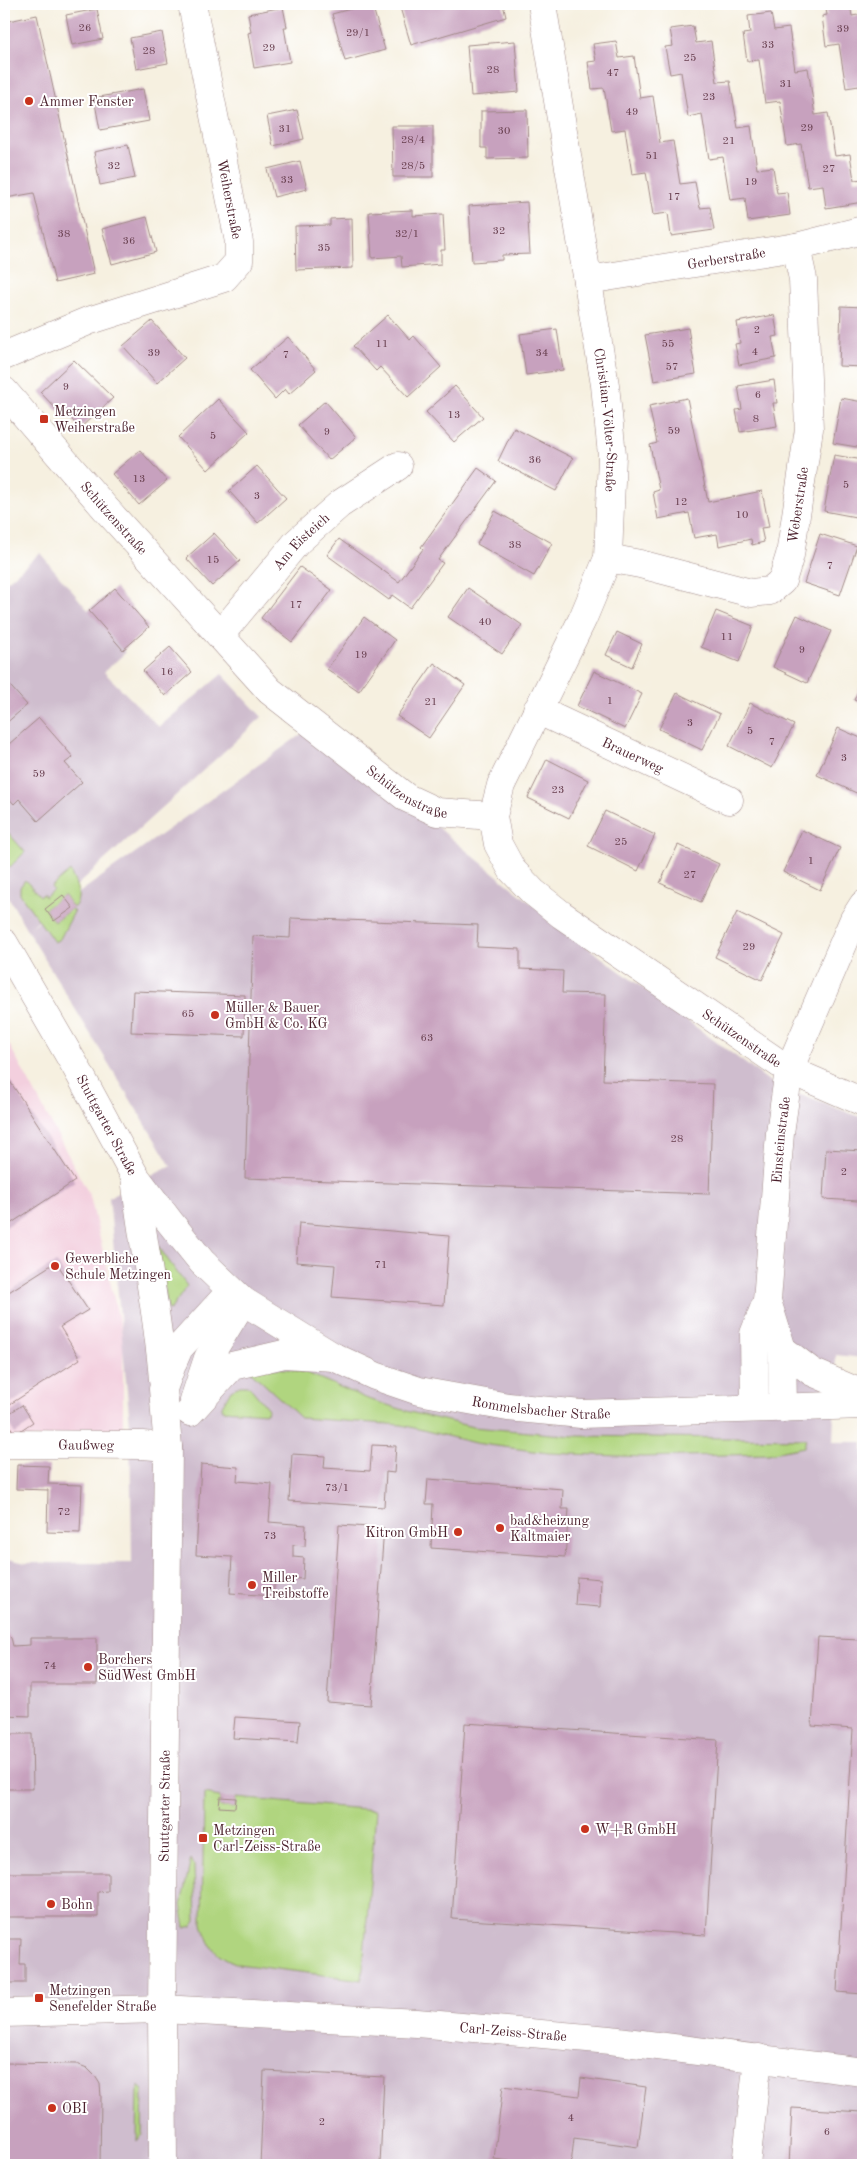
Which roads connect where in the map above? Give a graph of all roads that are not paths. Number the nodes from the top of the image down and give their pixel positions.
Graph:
1 (192, 4) edge
2 (542, 4) edge
3 (863, 230) edge
4 (796, 246) junction
5 (588, 280) junction
6 (4, 356) edge
7 (4, 391) edge
8 (398, 466) dead end
9 (608, 558) junction
10 (220, 635) junction
11 (536, 710) junction
12 (729, 800) dead end
13 (493, 816) junction
14 (863, 905) edge
15 (4, 943) edge
16 (789, 1070) junction
17 (863, 1102) edge
18 (135, 1176) junction
19 (237, 1296) junction
20 (767, 1300) junction
21 (780, 1340) junction
22 (334, 1357) junction
23 (163, 1389) junction
24 (863, 1394) edge
25 (863, 1406) edge
26 (755, 1408) junction
27 (783, 1408) junction
28 (190, 1412) junction
29 (4, 1444) edge
30 (168, 1447) junction
31 (162, 2009) junction
32 (4, 2013) edge
33 (758, 2058) junction
34 (863, 2072) edge
35 (163, 2165) edge
36 (746, 2165) edge

1 - 6 street, Weiherstraße
2 - 5 street, Christian-Völter-Straße
3 - 4 street, Gerberstraße
4 - 5 street, Gerberstraße
4 - 9 street, Weberstraße
5 - 9 street, Christian-Völter-Straße
7 - 10 street, Schützenstraße
8 - 10 street, Am Eisteich
9 - 11 street, Christian-Völter-Straße
10 - 13 street, Schützenstraße
11 - 12 street, Brauerweg
11 - 13 street, Christian-Völter-Straße
13 - 16 street, Schützenstraße
14 - 16 street, Einsteinstraße
15 - 18 street, Stuttgarter Straße
16 - 17 street, Schützenstraße
16 - 20 street, Einsteinstraße
18 - 19 street, Stuttgarter Straße
18 - 23 street
19 - 22 street, Rommelsbacher Straße
19 - 23 street, Stuttgarter Straße
19 - 28 street
20 - 21 street, Einsteinstraße
20 - 26 street, Einsteinstraße
21 - 24 street
21 - 27 street, Einsteinstraße
22 - 26 street, Rommelsbacher Straße
22 - 28 street
23 - 30 street, Stuttgarter Straße
25 - 27 street, Rommelsbacher Straße
26 - 27 street, Rommelsbacher Straße
28 - 30 street
29 - 30 street, Gaußweg
30 - 31 street, Stuttgarter Straße
31 - 32 street, Carl-Zeiss-Straße
31 - 33 street, Carl-Zeiss-Straße
31 - 35 street, Stuttgarter Straße
33 - 34 street, Carl-Zeiss-Straße
33 - 36 street

